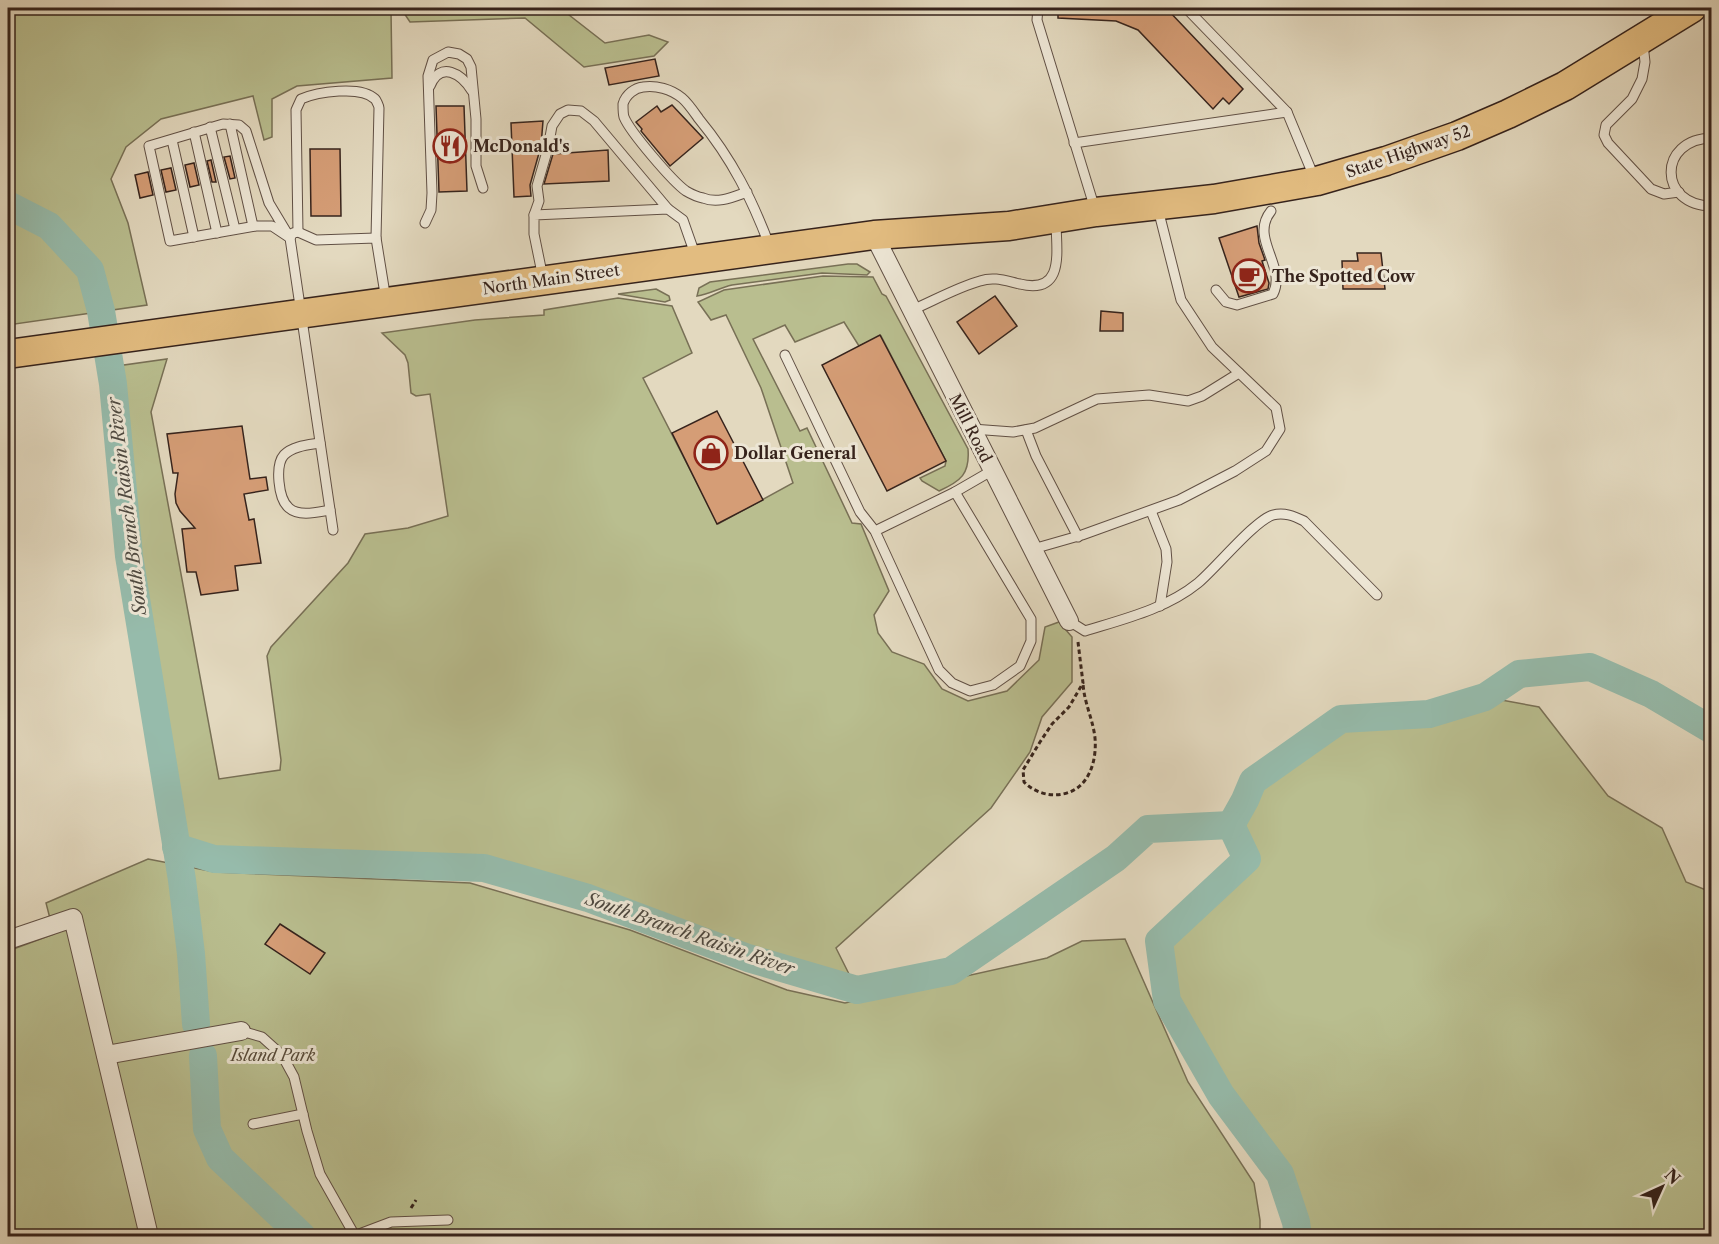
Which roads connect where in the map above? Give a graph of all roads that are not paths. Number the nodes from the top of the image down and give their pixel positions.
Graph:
1 (1038, 8) edge
2 (1186, 8) edge
3 (1692, 8) edge
4 (1642, 39) junction
5 (428, 89) junction
6 (474, 93) junction
7 (1287, 112) junction
8 (230, 124) junction
9 (210, 127) junction
10 (194, 132) junction
11 (1712, 138) edge
12 (172, 140) junction
13 (1074, 143) junction
14 (1317, 181) junction
15 (483, 188) dead end
16 (747, 192) junction
17 (1679, 192) junction
18 (1157, 205) junction
19 (1712, 206) edge
20 (668, 209) junction
21 (1271, 211) dead end
22 (1096, 212) junction
23 (534, 215) junction
24 (1056, 218) junction
25 (424, 223) dead end
26 (253, 226) junction
27 (235, 229) junction
28 (217, 232) junction
29 (294, 235) junction
30 (874, 235) junction
31 (194, 237) junction
32 (376, 238) junction
33 (771, 249) junction
34 (697, 259) junction
35 (543, 280) junction
36 (1216, 290) dead end
37 (387, 302) junction
38 (912, 310) junction
39 (300, 314) junction
40 (8, 354) edge
41 (785, 356) dead end
42 (1239, 373) junction
43 (972, 429) junction
44 (1026, 430) junction
45 (320, 443) junction
46 (993, 470) junction
47 (955, 492) junction
48 (330, 510) junction
49 (1151, 511) junction
50 (333, 530) dead end
51 (875, 531) junction
52 (1078, 537) junction
53 (1033, 549) junction
54 (1377, 595) dead end
55 (1160, 606) junction
56 (1075, 625) joint
57 (8, 940) edge
58 (241, 1031) joint
59 (106, 1055) junction
60 (303, 1114) junction
61 (253, 1124) dead end
62 (448, 1220) dead end
63 (149, 1236) edge
64 (354, 1236) edge

1 - 13 lane
2 - 7 lane
3 - 4 main road, State Highway 52
4 - 14 main road, State Highway 52
4 - 17 lane
5 - 6 lane
5 - 6 lane
5 - 25 lane
6 - 15 lane
7 - 13 lane
7 - 14 lane
8 - 9 lane
8 - 26 lane
8 - 29 lane
9 - 10 lane
9 - 27 lane
10 - 12 lane
10 - 28 lane
11 - 17 lane
12 - 31 lane
12 - 31 lane
13 - 22 lane
14 - 18 main road, State Highway 52
16 - 16 lane
16 - 33 lane
17 - 19 lane
18 - 22 main road, State Highway 52
18 - 42 lane
20 - 23 lane
20 - 23 lane
20 - 34 lane
21 - 36 lane
22 - 24 main road, North Main Street
23 - 35 lane
24 - 30 main road, North Main Street
24 - 38 lane
26 - 27 lane
26 - 29 lane
27 - 28 lane
28 - 31 lane
29 - 32 lane
29 - 32 lane
29 - 39 lane
30 - 33 main road, North Main Street
30 - 38 street, Mill Road
32 - 37 lane
33 - 34 main road, North Main Street
34 - 35 main road, North Main Street
35 - 37 main road, North Main Street
37 - 39 main road, North Main Street
38 - 43 street, Mill Road
39 - 40 main road, North Main Street
39 - 45 lane
41 - 51 lane
42 - 44 lane
42 - 49 lane
43 - 44 lane
43 - 46 street, Mill Road
44 - 52 lane
45 - 48 lane
45 - 48 lane
46 - 47 lane
46 - 53 street, Mill Road
47 - 51 lane
47 - 51 lane
48 - 50 lane
49 - 52 lane
49 - 55 lane
52 - 53 lane
53 - 56 street, Mill Road
54 - 55 lane
55 - 56 lane
57 - 59 street
58 - 59 street
58 - 60 lane
59 - 63 street
60 - 61 lane
60 - 64 lane
62 - 64 lane

